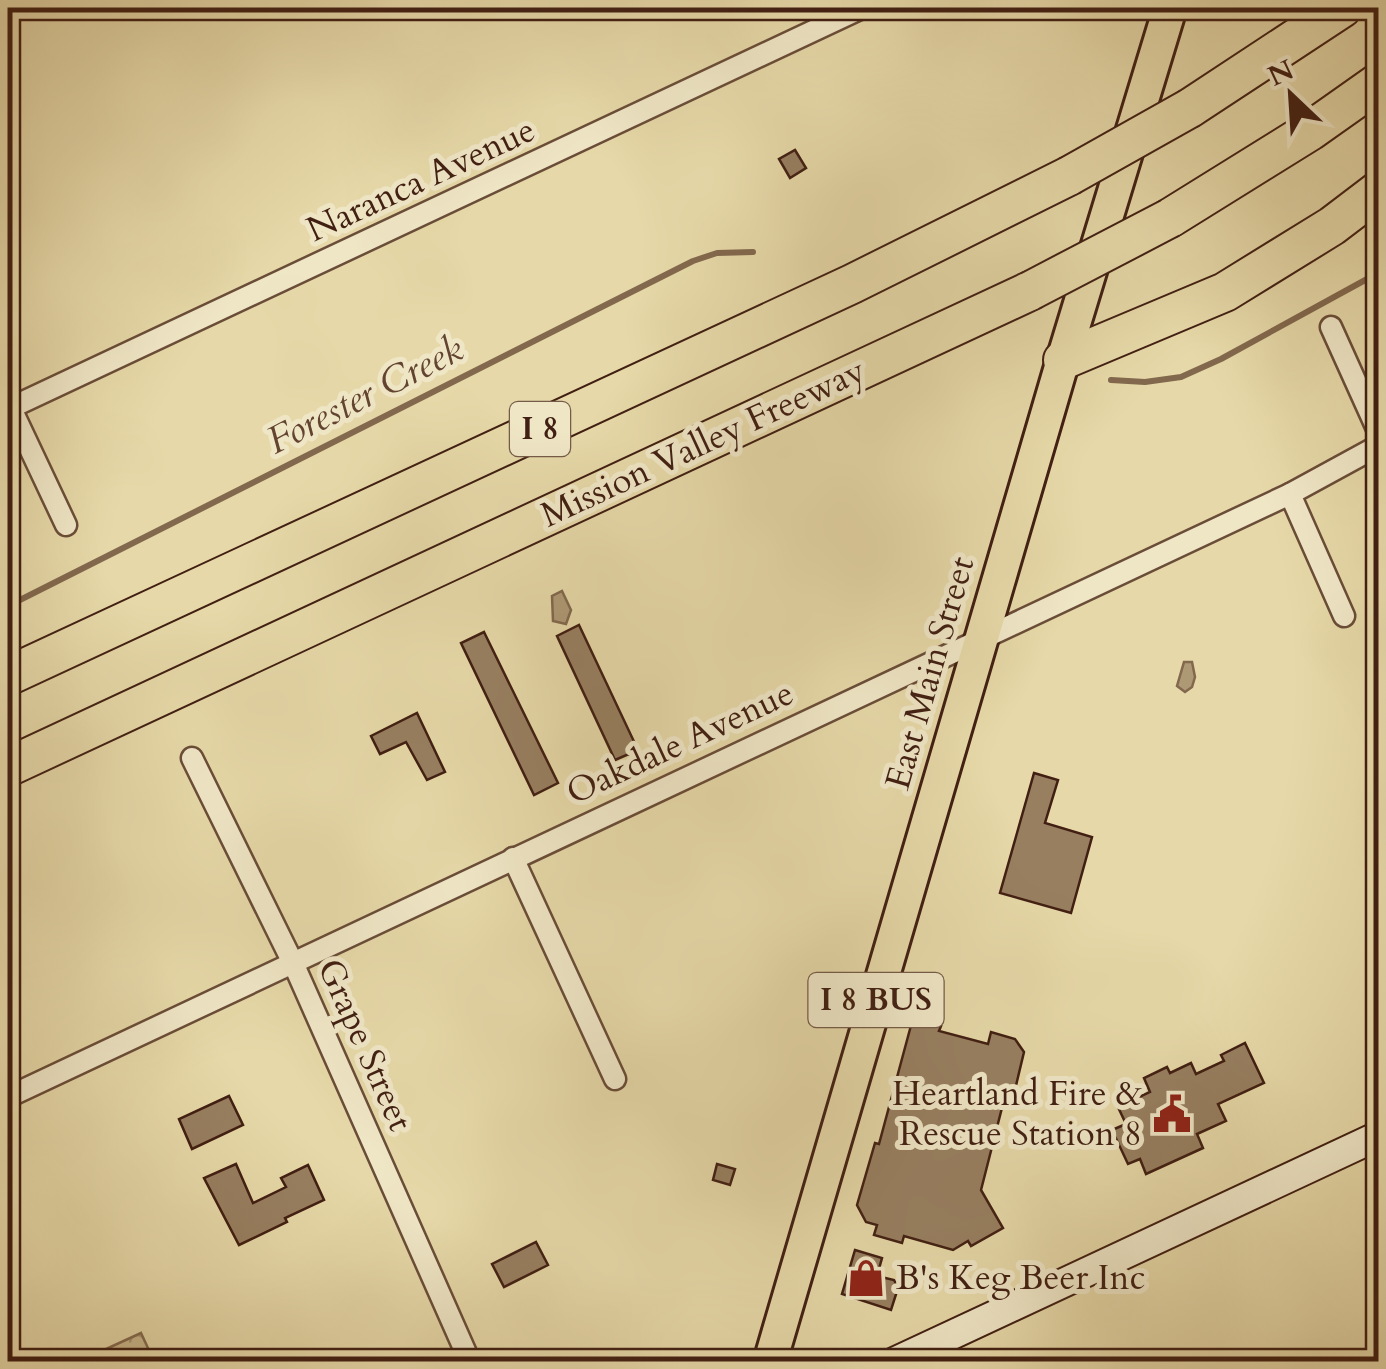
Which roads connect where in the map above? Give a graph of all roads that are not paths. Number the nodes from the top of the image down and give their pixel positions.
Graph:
1 (862, 8) edge
2 (1170, 8) edge
3 (1342, 8) edge
4 (1378, 82) edge
5 (1378, 191) edge
6 (1331, 327) dead end
7 (1062, 360) junction
8 (8, 406) edge
9 (1378, 432) edge
10 (1378, 446) edge
11 (1290, 494) junction
12 (66, 526) dead end
13 (1344, 616) dead end
14 (982, 638) junction
15 (8, 676) edge
16 (192, 758) dead end
17 (11, 766) edge
18 (512, 858) junction
19 (294, 965) junction
20 (615, 1079) dead end
21 (8, 1097) edge
22 (1378, 1136) edge
23 (470, 1362) edge
24 (770, 1362) edge
25 (894, 1362) edge

1 - 8 street, Naranca Avenue
2 - 7 main road, East Main Street / I 8 BUS
3 - 15 highway, I 8, bridge
4 - 17 highway, Mission Valley Freeway / I 8, bridge
5 - 7 highway
6 - 9 street
7 - 14 main road, East Main Street / I 8 BUS
8 - 12 street
10 - 11 street, Oakdale Avenue
11 - 13 street
11 - 14 street, Oakdale Avenue
14 - 18 street, Oakdale Avenue
14 - 24 main road, East Main Street / I 8 BUS
16 - 19 street, Grape Street
18 - 19 street, Oakdale Avenue
18 - 20 street
19 - 21 street, Oakdale Avenue
19 - 23 street, Grape Street
22 - 25 street

